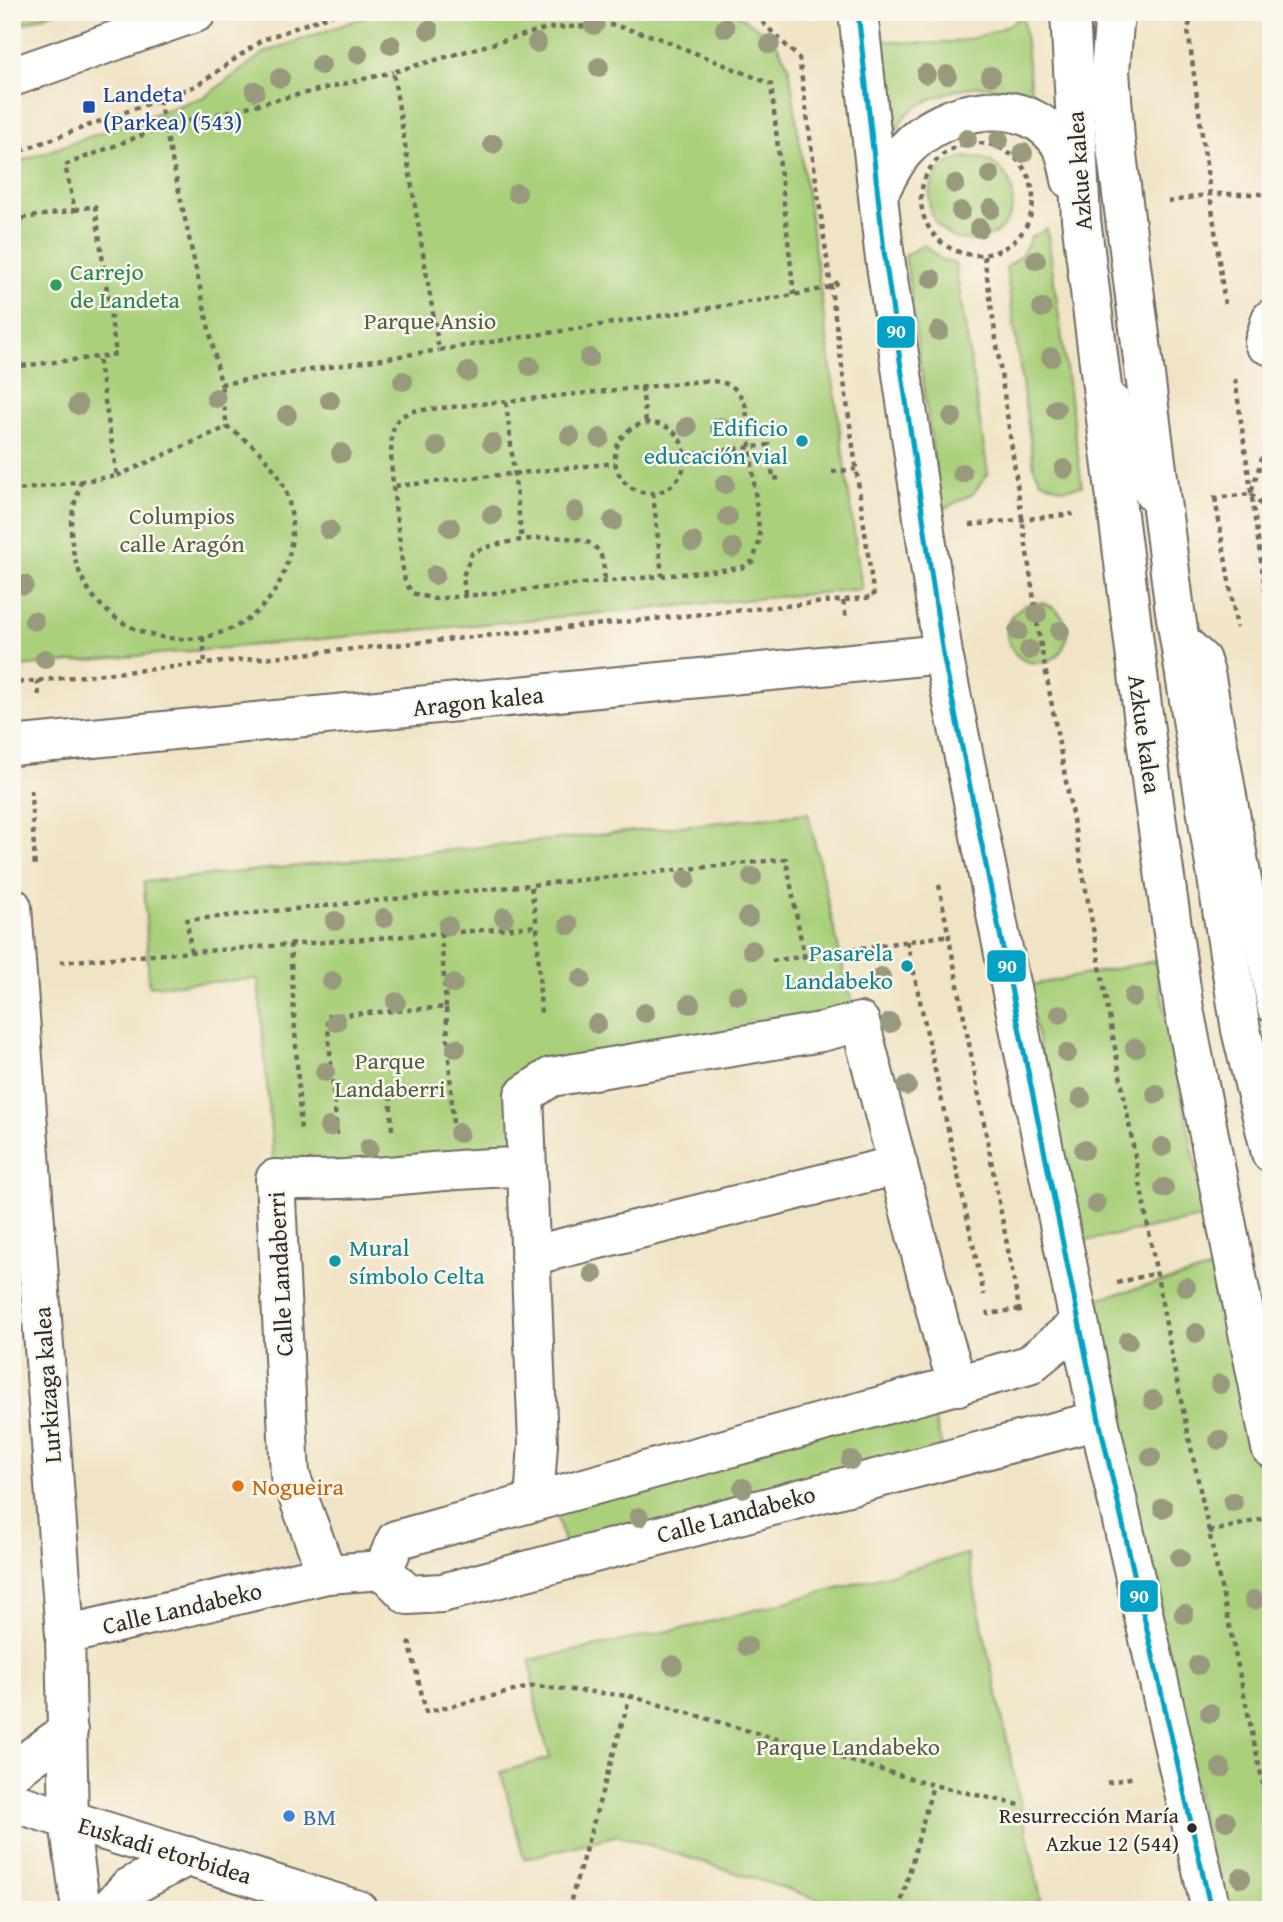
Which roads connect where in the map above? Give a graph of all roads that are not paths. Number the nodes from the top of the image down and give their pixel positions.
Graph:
1 (197, 12) edge
2 (858, 12) edge
3 (1070, 12) edge
4 (1115, 12) edge
5 (12, 77) edge
6 (880, 191) junction
7 (1081, 219) junction
8 (1271, 319) edge
9 (1098, 346) junction
10 (1271, 346) edge
11 (1180, 635) junction
12 (943, 654) junction
13 (12, 746) edge
14 (24, 895) edge
15 (1271, 1009) edge
16 (1271, 1153) edge
17 (898, 1165) junction
18 (527, 1167) junction
19 (530, 1255) junction
20 (1076, 1309) junction
21 (958, 1386) junction
22 (1098, 1420) junction
23 (1271, 1448) edge
24 (534, 1502) junction
25 (383, 1570) junction
26 (327, 1574) junction
27 (65, 1635) junction
28 (68, 1731) junction
29 (12, 1772) edge
30 (12, 1802) edge
31 (69, 1821) junction
32 (188, 1856) junction
33 (81, 1910) edge
34 (108, 1910) edge
35 (358, 1910) edge
36 (1211, 1910) edge

1 - 5 street
2 - 6 street
3 - 7 street, Azkue kalea
4 - 11 street
6 - 7 street
6 - 12 street
7 - 9 street, Azkue kalea
8 - 10 street
9 - 11 lane
9 - 23 street, Azkue kalea
11 - 15 lane
11 - 16 street
12 - 13 street, Aragon kalea
12 - 20 street
14 - 27 street, Lurkizaga kalea
17 - 18 street
17 - 19 street
17 - 21 street
18 - 19 street
18 - 26 street, Calle Landaberri
19 - 24 street
20 - 21 street
20 - 22 street
21 - 24 street
22 - 25 street, Calle Landabeko
22 - 36 street
24 - 25 street
25 - 26 street, Calle Landabeko
26 - 27 street, Calle Landabeko
27 - 28 street, Lurkizaga kalea
28 - 29 street
28 - 31 street, Lurkizaga kalea
30 - 31 street, Euskadi etorbidea
31 - 32 street, Euskadi etorbidea
31 - 33 street, Lurkizaga kalea
32 - 34 street
32 - 35 street, Euskadi etorbidea

